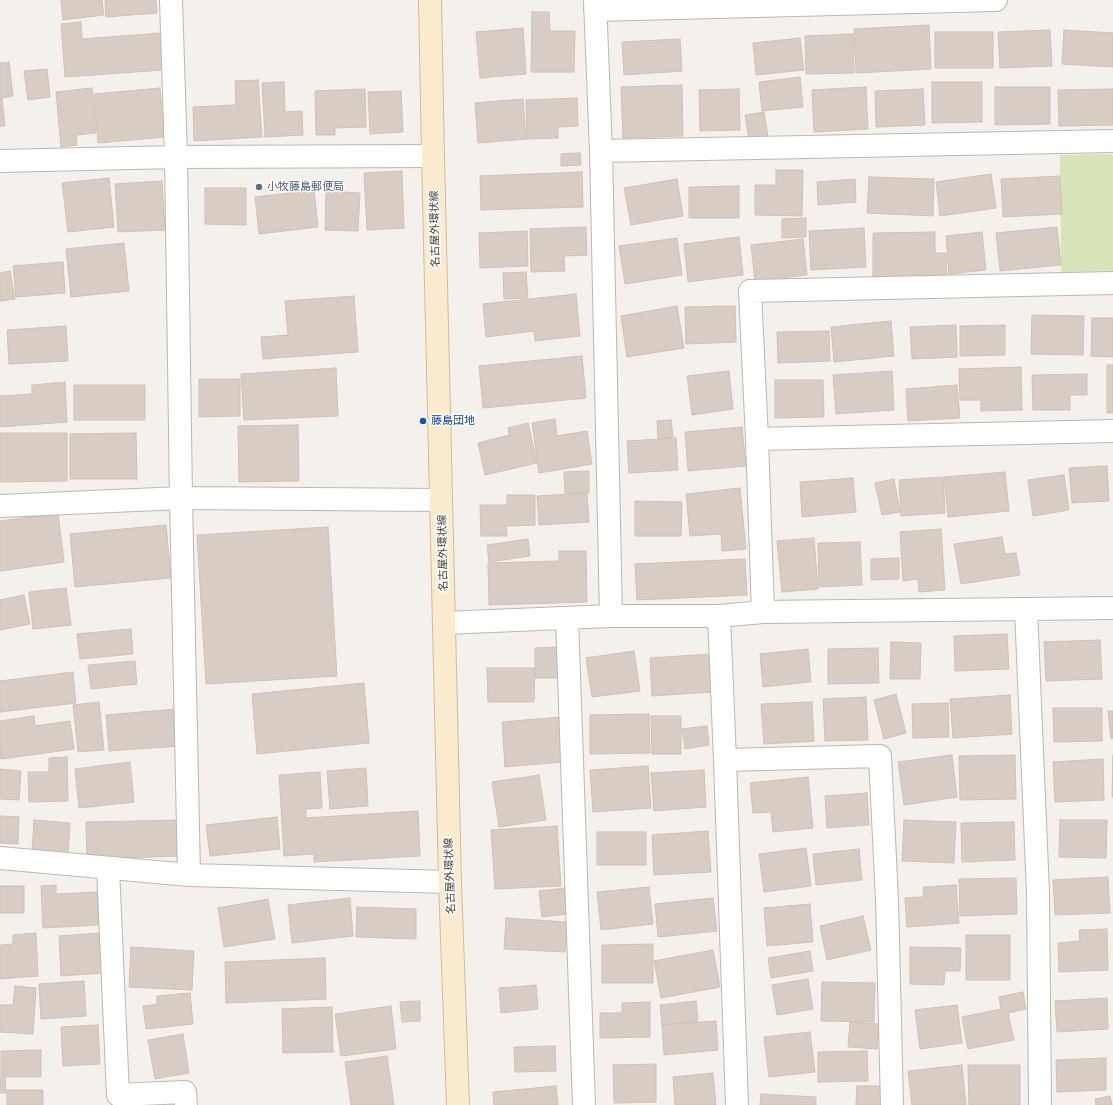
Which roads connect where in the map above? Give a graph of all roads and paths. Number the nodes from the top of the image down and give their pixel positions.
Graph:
1 (171, 0) edge
2 (430, 0) edge
3 (996, 0) edge
4 (595, 5) edge
5 (1113, 141) edge
6 (601, 151) junction
7 (433, 156) junction
8 (176, 157) junction
9 (0, 161) edge
10 (1113, 283) edge
11 (1113, 431) edge
12 (757, 438) junction
13 (181, 498) junction
14 (441, 500) junction
15 (0, 506) edge
16 (1113, 608) edge
17 (1026, 609) junction
18 (763, 612) junction
19 (611, 616) junction
20 (719, 616) junction
21 (567, 618) junction
22 (444, 623) junction
23 (725, 760) junction
24 (0, 858) edge
25 (108, 868) junction
26 (189, 875) junction
27 (450, 882) junction
28 (186, 1105) edge
29 (458, 1105) edge
30 (584, 1105) edge
31 (737, 1105) edge
32 (892, 1105) edge
33 (1040, 1105) edge

1 - 8 street
2 - 7 main road, 名古屋外環状線
3 - 4 street
4 - 6 street
5 - 6 street
6 - 19 street
7 - 8 street
7 - 14 main road, 名古屋外環状線
8 - 9 street
8 - 13 street
10 - 12 street
11 - 12 street
12 - 18 street
13 - 14 street
13 - 15 street
13 - 26 street
14 - 22 main road, 名古屋外環状線
16 - 17 street
17 - 18 street
17 - 33 street
18 - 20 street
19 - 20 street
19 - 21 street
20 - 23 street
21 - 22 street
21 - 30 street
22 - 27 main road, 名古屋外環状線
23 - 31 street
23 - 32 street
24 - 25 street
25 - 26 street
25 - 28 street
26 - 27 street
27 - 29 main road, 名古屋外環状線

